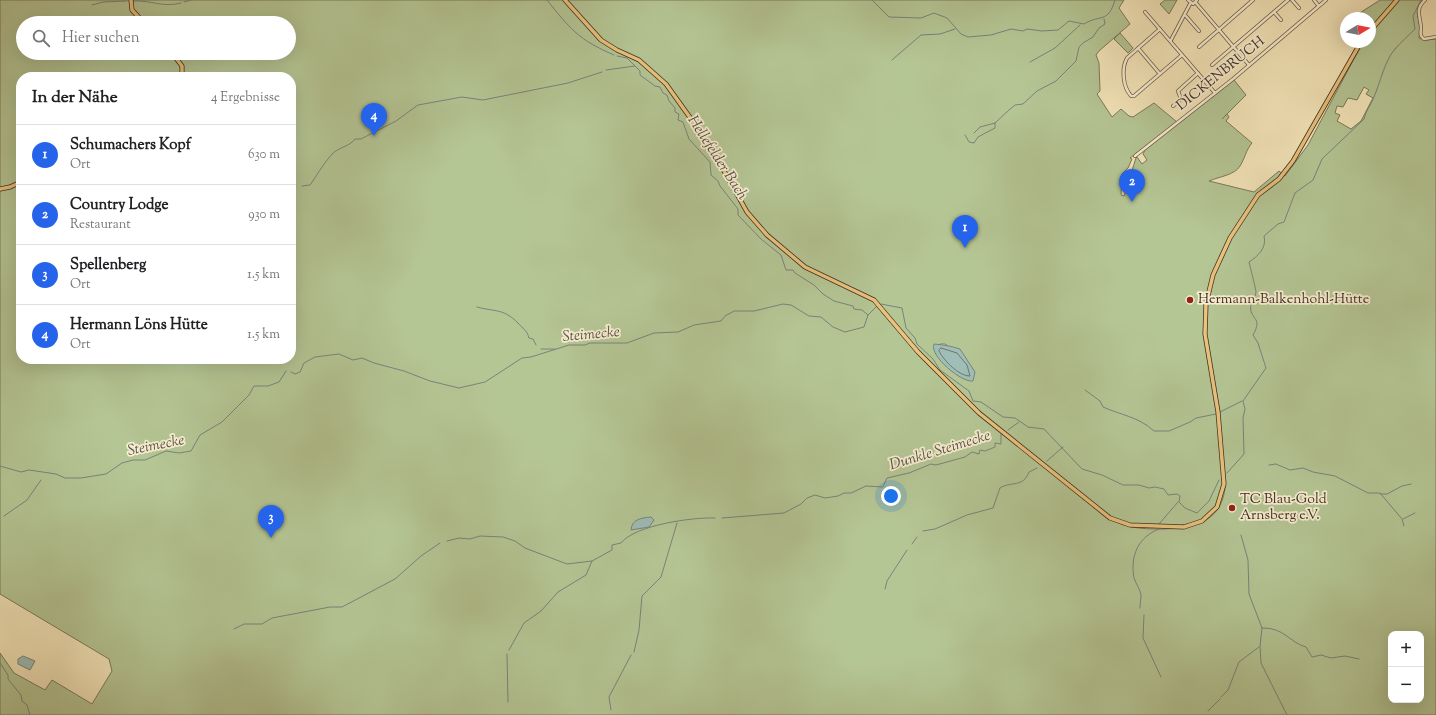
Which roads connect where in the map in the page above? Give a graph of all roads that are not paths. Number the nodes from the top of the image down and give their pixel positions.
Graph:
1 (131, 0) edge
2 (565, 0) edge
3 (1188, 0) edge
4 (1253, 0) edge
5 (1288, 0) edge
6 (1292, 0) edge
7 (1314, 0) edge
8 (1326, 0) edge
9 (1397, 0) edge
10 (1425, 0) edge
11 (1196, 2) edge
12 (1190, 4) junction
13 (1318, 5) junction
14 (1299, 8) dead end
15 (1145, 12) dead end
16 (1274, 12) junction
17 (1186, 14) junction
18 (138, 16) edge
19 (1281, 20) dead end
20 (1376, 24) edge
21 (1160, 29) junction
22 (1218, 30) junction
23 (1199, 31) dead end
24 (1436, 37) edge
25 (1170, 40) junction
26 (1198, 47) dead end
27 (1233, 47) junction
28 (1138, 48) junction
29 (1358, 48) edge
30 (1182, 55) junction
31 (177, 60) edge
32 (1212, 65) dead end
33 (1249, 65) junction
34 (182, 72) edge
35 (1198, 73) junction
36 (1160, 74) junction
37 (1216, 93) junction
38 (1173, 106) dead end
39 (1135, 156) dead end
40 (16, 184) edge
41 (0, 189) edge

1 - 18 main road
2 - 29 main road
3 - 12 street
4 - 22 street
5 - 16 street
6 - 14 street
7 - 13 street
8 - 13 street, DICKENBRUCH
9 - 20 main road
10 - 24 street
11 - 12 street
11 - 22 street
12 - 17 street
13 - 33 street, DICKENBRUCH
15 - 21 street
16 - 19 street
16 - 27 street
17 - 23 street
17 - 25 street
21 - 25 street
21 - 28 street
22 - 26 street
22 - 27 street
25 - 30 street
27 - 32 street
27 - 33 street
28 - 36 street
28 - 36 street
30 - 35 street
30 - 36 street
31 - 34 main road
33 - 37 street, DICKENBRUCH
35 - 37 street
35 - 38 street
37 - 39 street, DICKENBRUCH
40 - 41 main road

